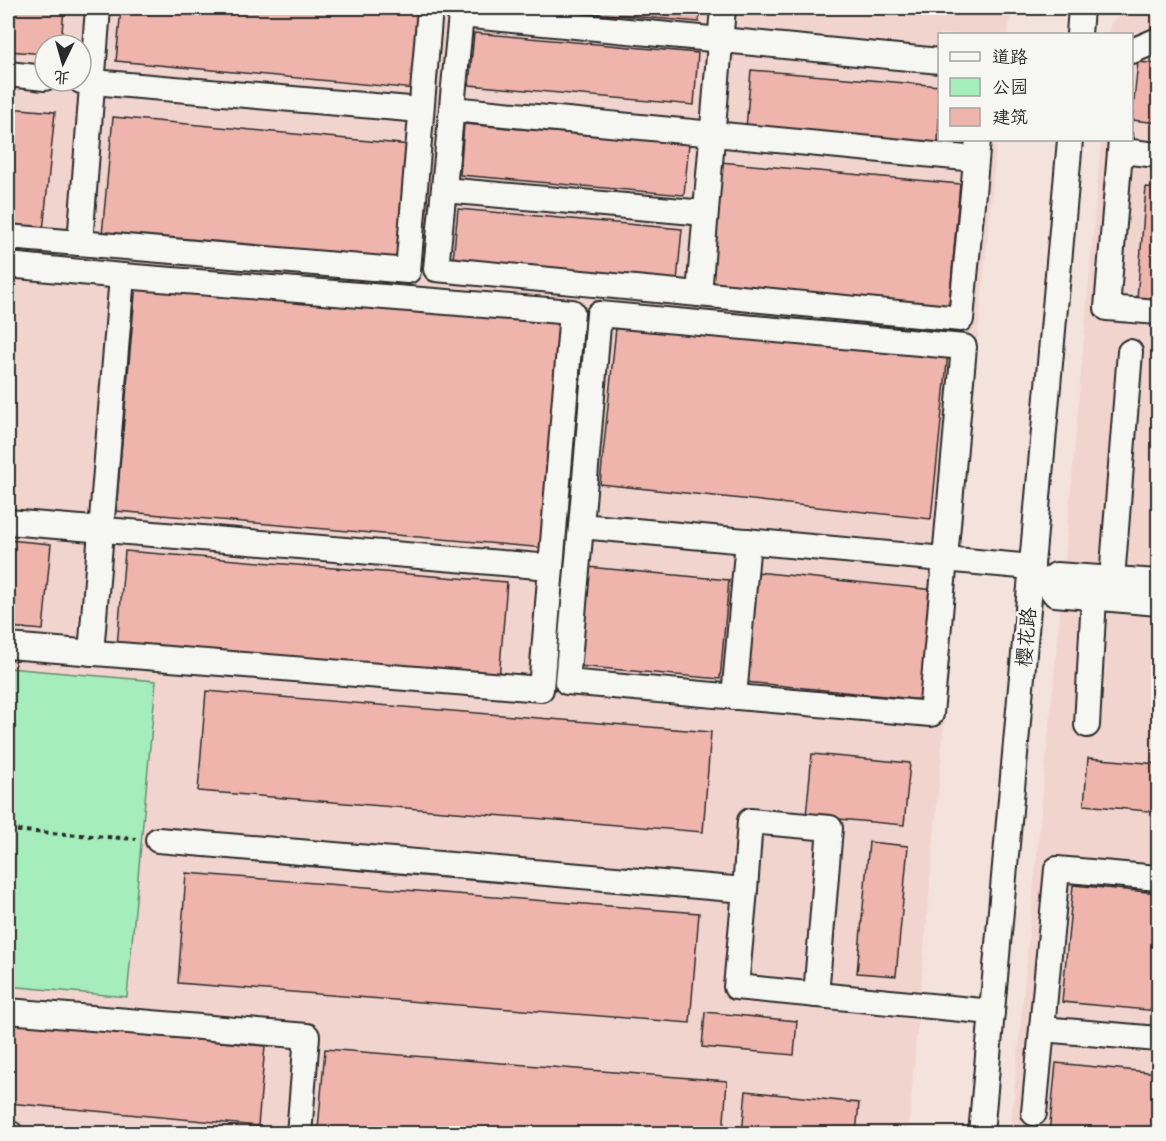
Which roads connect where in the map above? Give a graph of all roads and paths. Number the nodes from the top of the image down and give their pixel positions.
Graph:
1 (98, 8) edge
2 (430, 8) edge
3 (723, 8) edge
4 (1082, 8) edge
5 (461, 11) edge
6 (1079, 33) edge
7 (1158, 40) edge
8 (93, 41) edge
9 (720, 41) junction
10 (1133, 50) edge
11 (938, 62) edge
12 (8, 74) edge
13 (33, 77) edge
14 (93, 82) edge
15 (86, 93) edge
16 (452, 109) junction
17 (421, 110) junction
18 (712, 135) junction
19 (1070, 141) edge
20 (1121, 145) edge
21 (977, 149) edge
22 (1158, 154) edge
23 (444, 190) junction
24 (705, 213) junction
25 (8, 237) edge
26 (80, 243) junction
27 (8, 265) edge
28 (122, 276) junction
29 (699, 294) junction
30 (1158, 312) edge
31 (1130, 352) dead end
32 (8, 522) edge
33 (580, 526) junction
34 (101, 530) junction
35 (748, 541) junction
36 (946, 559) junction
37 (551, 567) junction
38 (1036, 577) junction
39 (1112, 579) junction
40 (1158, 582) edge
41 (1094, 597) junction
42 (1158, 603) edge
43 (8, 646) edge
44 (91, 652) junction
45 (735, 697) junction
46 (1087, 725) dead end
47 (8, 830) edge
48 (158, 840) joint
49 (1158, 878) edge
50 (744, 890) junction
51 (816, 995) junction
52 (8, 1011) edge
53 (992, 1012) junction
54 (1042, 1029) junction
55 (1158, 1039) edge
56 (1034, 1113) dead end
57 (299, 1134) edge
58 (981, 1134) edge

1 - 8 street
2 - 17 street
3 - 9 street
4 - 6 street
5 - 9 street
5 - 16 street
7 - 10 street
9 - 11 street
9 - 18 street
12 - 13 street
14 - 17 street
15 - 26 street
16 - 18 street
16 - 23 street
17 - 26 street
18 - 21 street
18 - 24 street
19 - 38 street, 樱花路
20 - 22 street
20 - 30 street
21 - 29 street
23 - 24 street
23 - 29 street
24 - 29 street
25 - 26 street
27 - 28 street
28 - 34 street
28 - 37 street
31 - 39 street
32 - 34 street
33 - 35 street
33 - 36 street
33 - 45 street
34 - 37 street
34 - 44 street
35 - 36 street
35 - 45 street
36 - 38 street
36 - 45 street
37 - 44 street
38 - 39 street
38 - 41 street
38 - 53 street, 樱花路
39 - 40 street
41 - 42 street
41 - 46 street
43 - 44 street
47 - 48 path
48 - 50 street
49 - 54 street
50 - 51 street
50 - 51 street
51 - 53 street
52 - 57 street
53 - 58 street, 樱花路
54 - 55 street
54 - 56 street

